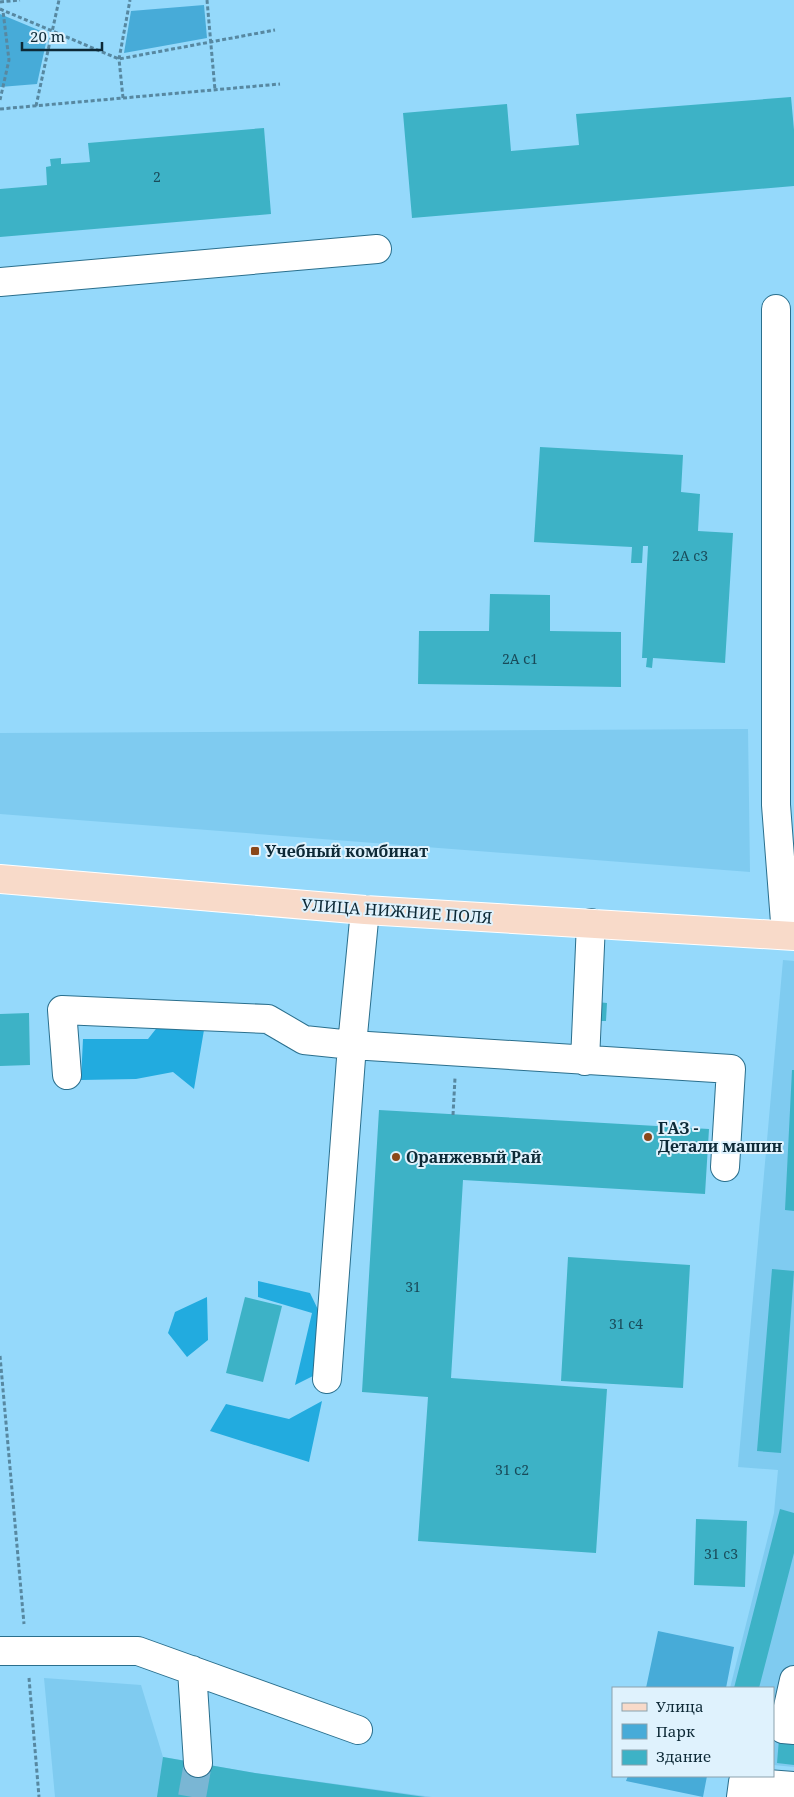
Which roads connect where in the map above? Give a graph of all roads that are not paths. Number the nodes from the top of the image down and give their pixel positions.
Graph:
1 (377, 249) dead end
2 (0, 282) edge
3 (776, 309) dead end
4 (0, 879) edge
5 (365, 910) junction
6 (592, 923) junction
7 (790, 936) edge
8 (352, 1045) junction
9 (586, 1060) junction
10 (67, 1075) dead end
11 (725, 1167) dead end
12 (327, 1379) dead end
13 (0, 1651) edge
14 (192, 1670) junction
15 (794, 1680) edge
16 (358, 1730) dead end
17 (794, 1730) edge
18 (198, 1763) tunnel mouth
19 (794, 1786) edge
20 (741, 1797) edge

1 - 2 street
3 - 7 street
4 - 5 main road, УЛИЦА НИЖНИЕ ПОЛЯ
5 - 6 main road, УЛИЦА НИЖНИЕ ПОЛЯ
5 - 8 street
6 - 7 main road, УЛИЦА НИЖНИЕ ПОЛЯ
6 - 9 street
8 - 9 street
8 - 10 street
8 - 12 street
9 - 11 street
13 - 14 street
14 - 16 street
14 - 18 street
15 - 17 street
19 - 20 street

